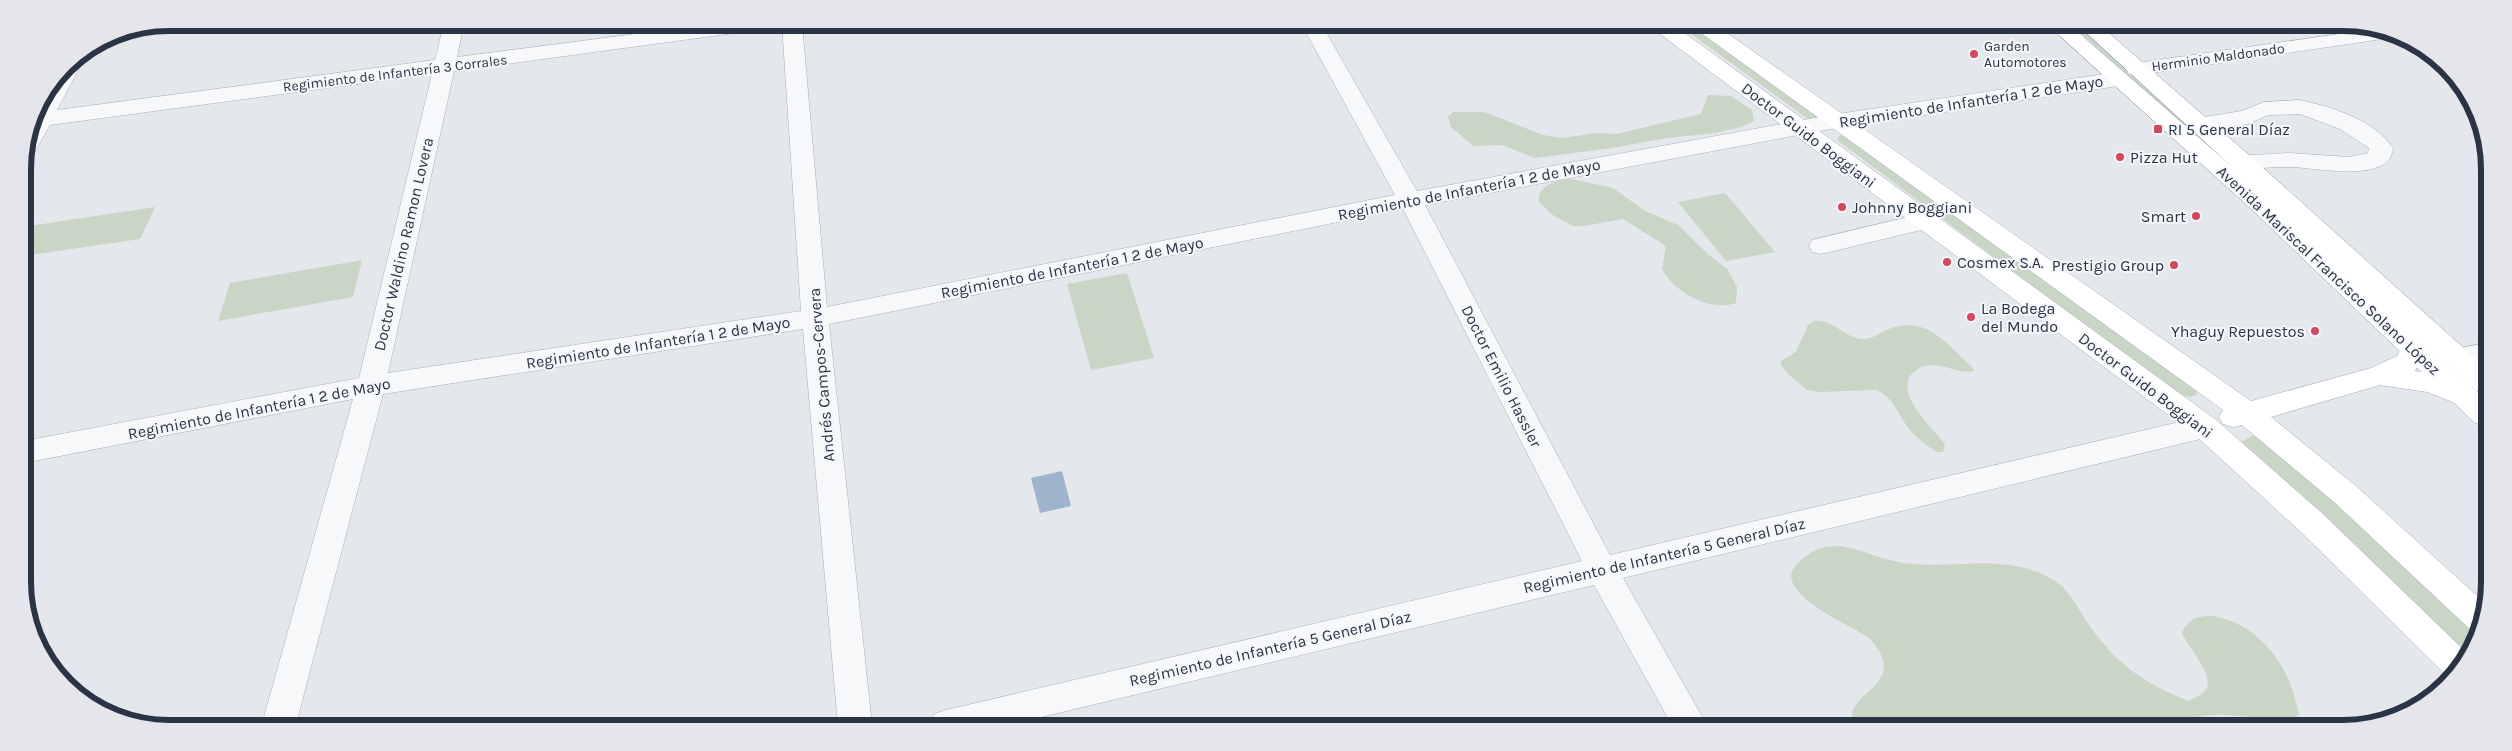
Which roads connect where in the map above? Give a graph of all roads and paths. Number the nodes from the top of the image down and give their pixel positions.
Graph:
1 (452, 31) edge
2 (706, 31) edge
3 (793, 31) edge
4 (1315, 31) edge
5 (1669, 31) edge
6 (1711, 31) edge
7 (2066, 31) edge
8 (2093, 31) edge
9 (2375, 35) edge
10 (443, 67) junction
11 (2128, 74) junction
12 (41, 119) edge
13 (1839, 121) junction
14 (2200, 124) junction
15 (1800, 128) junction
16 (2242, 161) junction
17 (1410, 200) junction
18 (2258, 202) junction
19 (1925, 221) junction
20 (1821, 246) dead end
21 (815, 318) junction
22 (2414, 349) junction
23 (2481, 354) edge
24 (2456, 358) junction
25 (2380, 375) junction
26 (371, 386) junction
27 (2475, 390) edge
28 (2481, 404) edge
29 (2246, 412) junction
30 (2205, 427) junction
31 (31, 451) edge
32 (1602, 570) junction
33 (2477, 615) edge
34 (2455, 662) edge
35 (1687, 719) edge
36 (280, 720) edge
37 (855, 720) edge
38 (969, 720) edge

1 - 10 street, Doctor Waldino Ramon Lovera
2 - 10 street, Regimiento de Infantería 3 Corrales
3 - 21 street, Andrés Campos-Cervera
4 - 17 street, Doctor Emilio Hassler
5 - 15 main road, Doctor Guido Boggiani
6 - 13 main road, Doctor Guido Boggiani
7 - 11 main road, Avenida Mariscal Francisco Solano López
8 - 11 main road, Avenida Mariscal Francisco Solano López
9 - 11 street, Herminio Maldonado
10 - 12 street, Regimiento de Infantería 3 Corrales
10 - 26 street, Doctor Waldino Ramon Lovera
11 - 13 street, Regimiento de Infantería 1 2 de Mayo
11 - 14 main road, Avenida Mariscal Francisco Solano López
11 - 18 main road, Avenida Mariscal Francisco Solano López
13 - 15 street, Regimiento de Infantería 1 2 de Mayo
13 - 29 main road, Doctor Guido Boggiani
14 - 16 main road, Avenida Mariscal Francisco Solano López
14 - 16 street
15 - 17 street, Regimiento de Infantería 1 2 de Mayo
15 - 19 main road, Doctor Guido Boggiani
16 - 24 main road, Avenida Mariscal Francisco Solano López
17 - 21 street, Regimiento de Infantería 1 2 de Mayo
17 - 32 street, Doctor Emilio Hassler
18 - 22 main road, Avenida Mariscal Francisco Solano López
18 - 24 main road
19 - 20 street
19 - 30 main road, Doctor Guido Boggiani
21 - 26 street, Regimiento de Infantería 1 2 de Mayo
21 - 37 street, Andrés Campos-Cervera
22 - 25 main road, Regimiento de Infantería 5 General Díaz
22 - 27 main road, Avenida Mariscal Francisco Solano López
23 - 24 street
24 - 27 main road, Avenida Mariscal Francisco Solano López
25 - 27 main road
25 - 29 main road, Regimiento de Infantería 5 General Díaz
26 - 31 street, Regimiento de Infantería 1 2 de Mayo
26 - 36 street, Doctor Waldino Ramon Lovera
27 - 28 main road, Avenida Mariscal Francisco Solano López
29 - 30 main road, Regimiento de Infantería 5 General Díaz
29 - 33 main road, Doctor Guido Boggiani
30 - 32 street, Regimiento de Infantería 5 General Díaz
30 - 34 main road, Doctor Guido Boggiani
32 - 35 street, Doctor Emilio Hassler
32 - 38 street, Regimiento de Infantería 5 General Díaz

